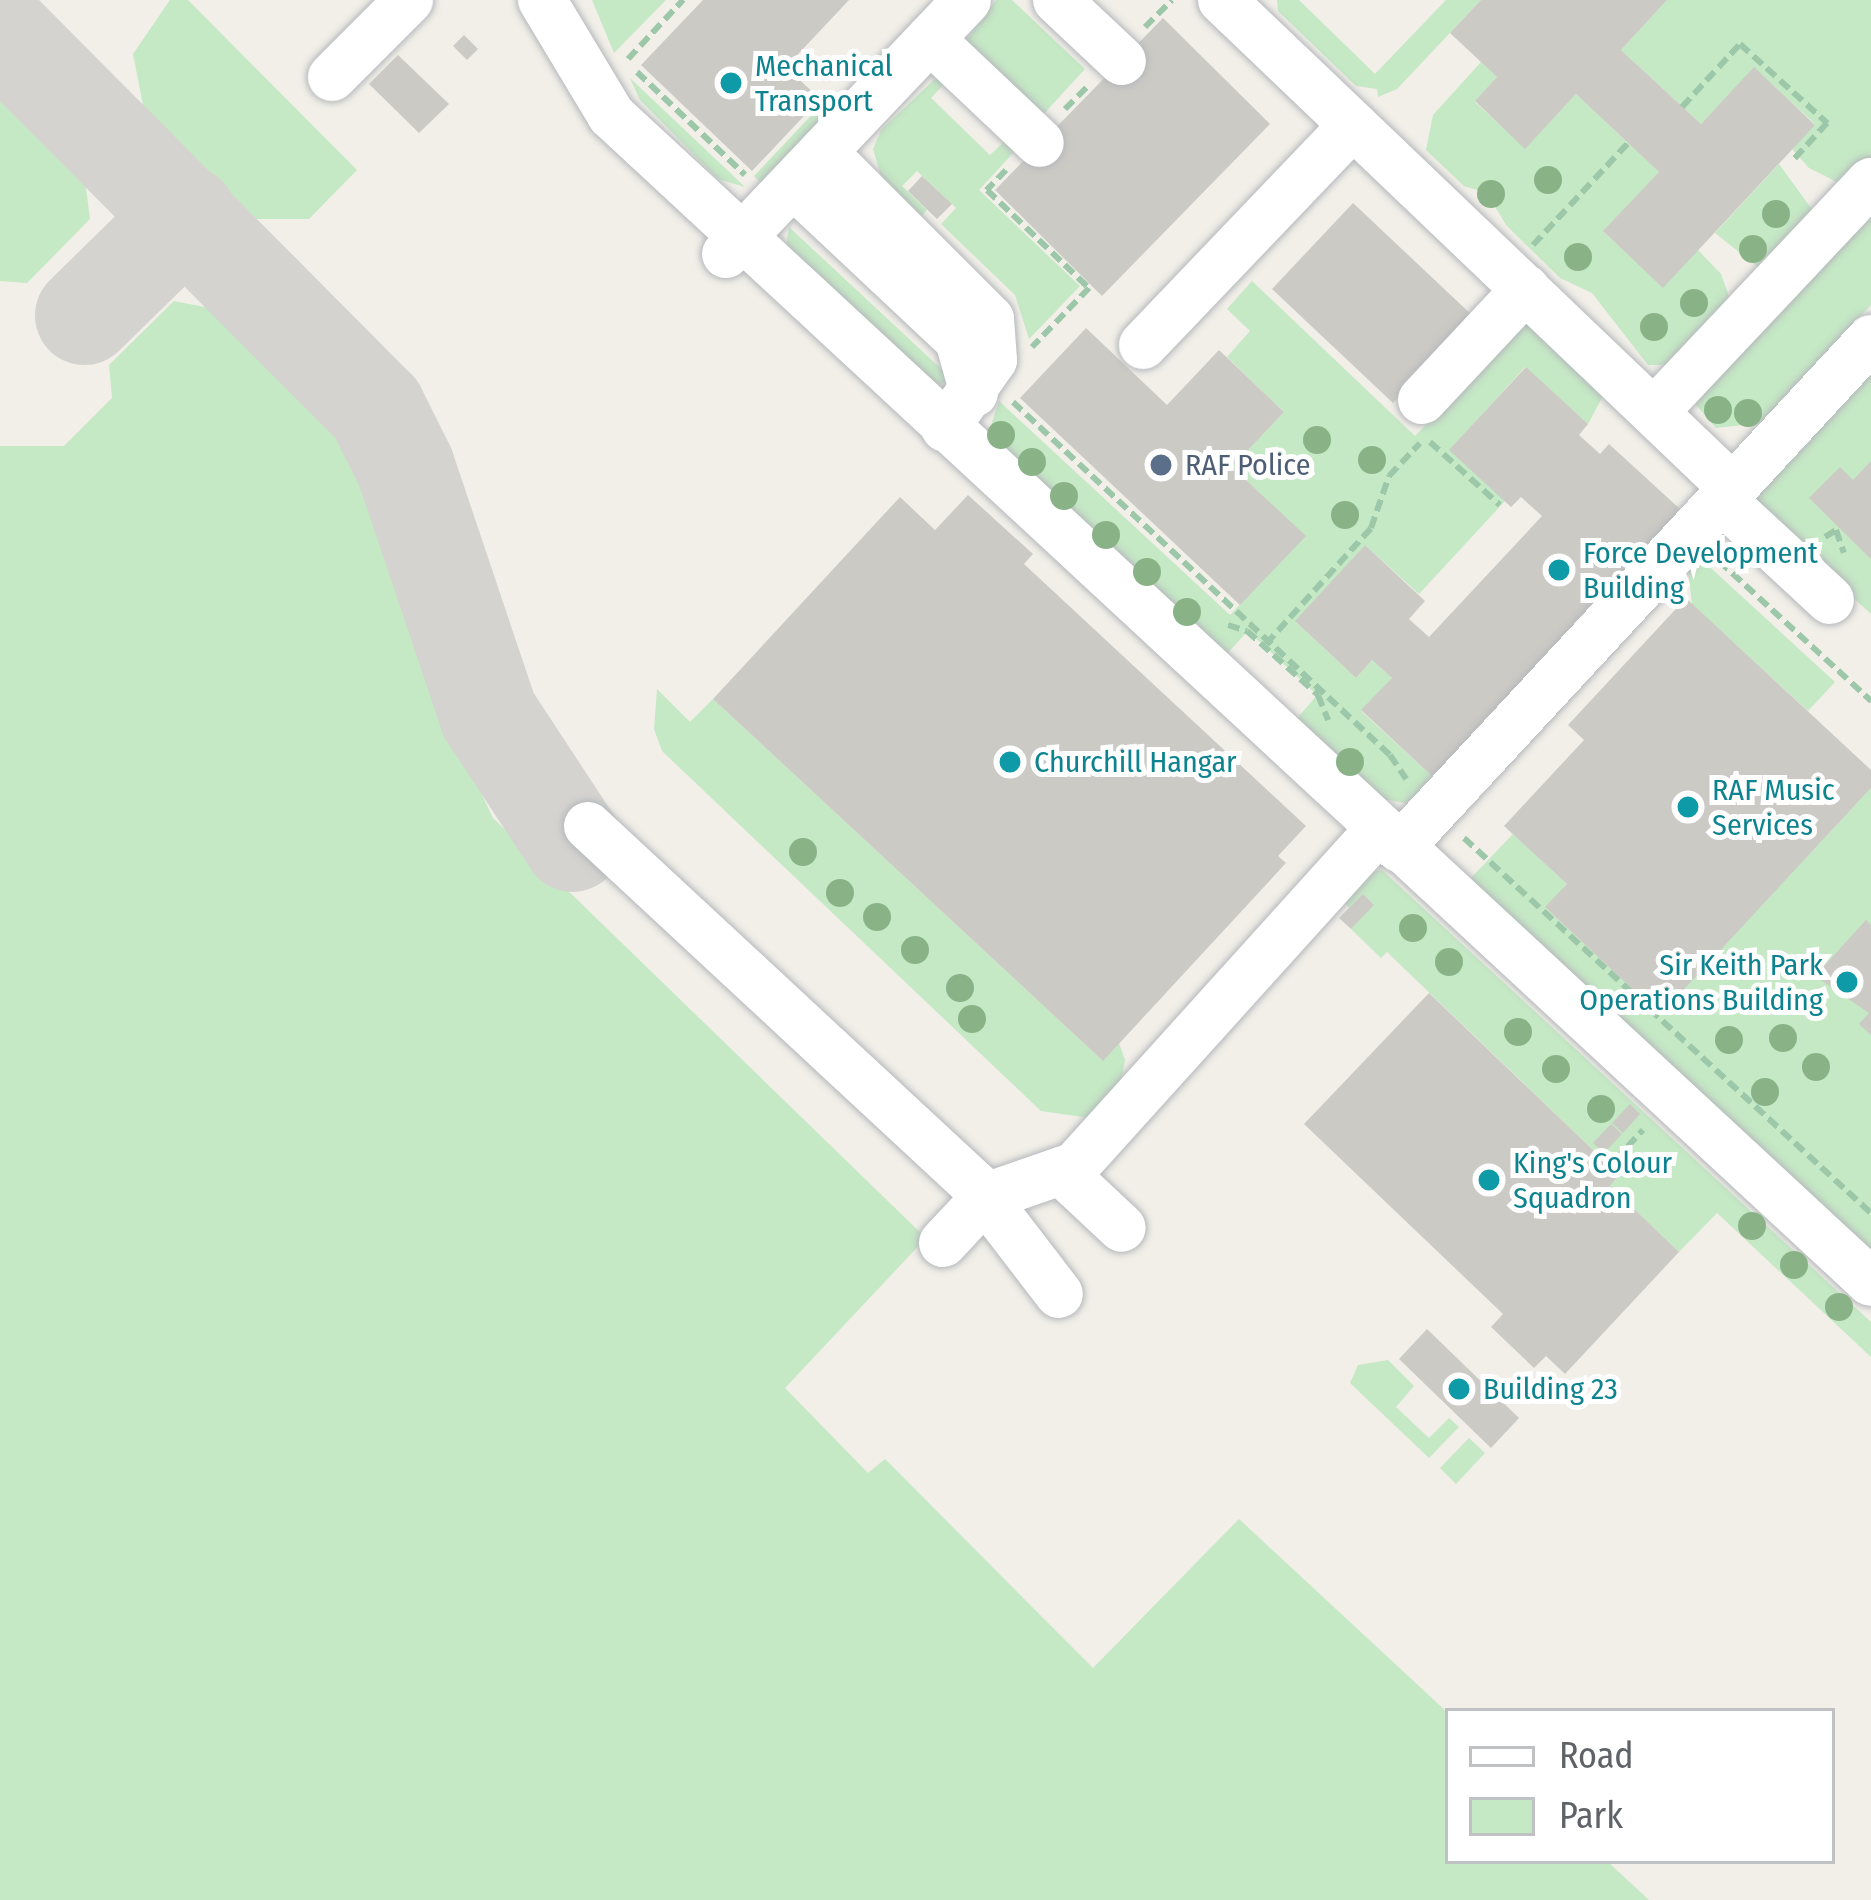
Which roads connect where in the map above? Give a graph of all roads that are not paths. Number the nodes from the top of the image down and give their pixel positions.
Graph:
1 (409, 0) edge
2 (542, 0) edge
3 (967, 0) edge
4 (1057, 0) edge
5 (1222, 0) edge
6 (930, 39) junction
7 (1122, 61) dead end
8 (332, 77) dead end
9 (1353, 125) junction
10 (1040, 143) dead end
11 (808, 168) junction
12 (1871, 182) edge
13 (734, 246) junction
14 (1526, 270) junction
15 (1871, 339) edge
16 (1144, 345) dead end
17 (976, 407) junction
18 (1654, 412) junction
19 (1426, 422) road end
20 (1715, 507) junction
21 (1830, 600) dead end
22 (588, 826) dead end
23 (1389, 839) junction
24 (1061, 1171) junction
25 (986, 1197) junction
26 (1122, 1228) dead end
27 (943, 1243) dead end
28 (1871, 1282) edge
29 (1060, 1294) dead end

1 - 8 street
2 - 13 street
3 - 6 street
4 - 7 street
5 - 9 street
6 - 10 street
6 - 11 street
9 - 14 street
9 - 16 street
11 - 13 street
11 - 17 street
12 - 18 street
13 - 17 street
14 - 18 street
14 - 19 street
15 - 20 street
17 - 23 street
18 - 20 street
20 - 21 street
20 - 23 street
22 - 25 street
23 - 24 street
23 - 28 street
24 - 25 street
24 - 26 street
25 - 27 street
25 - 29 street

